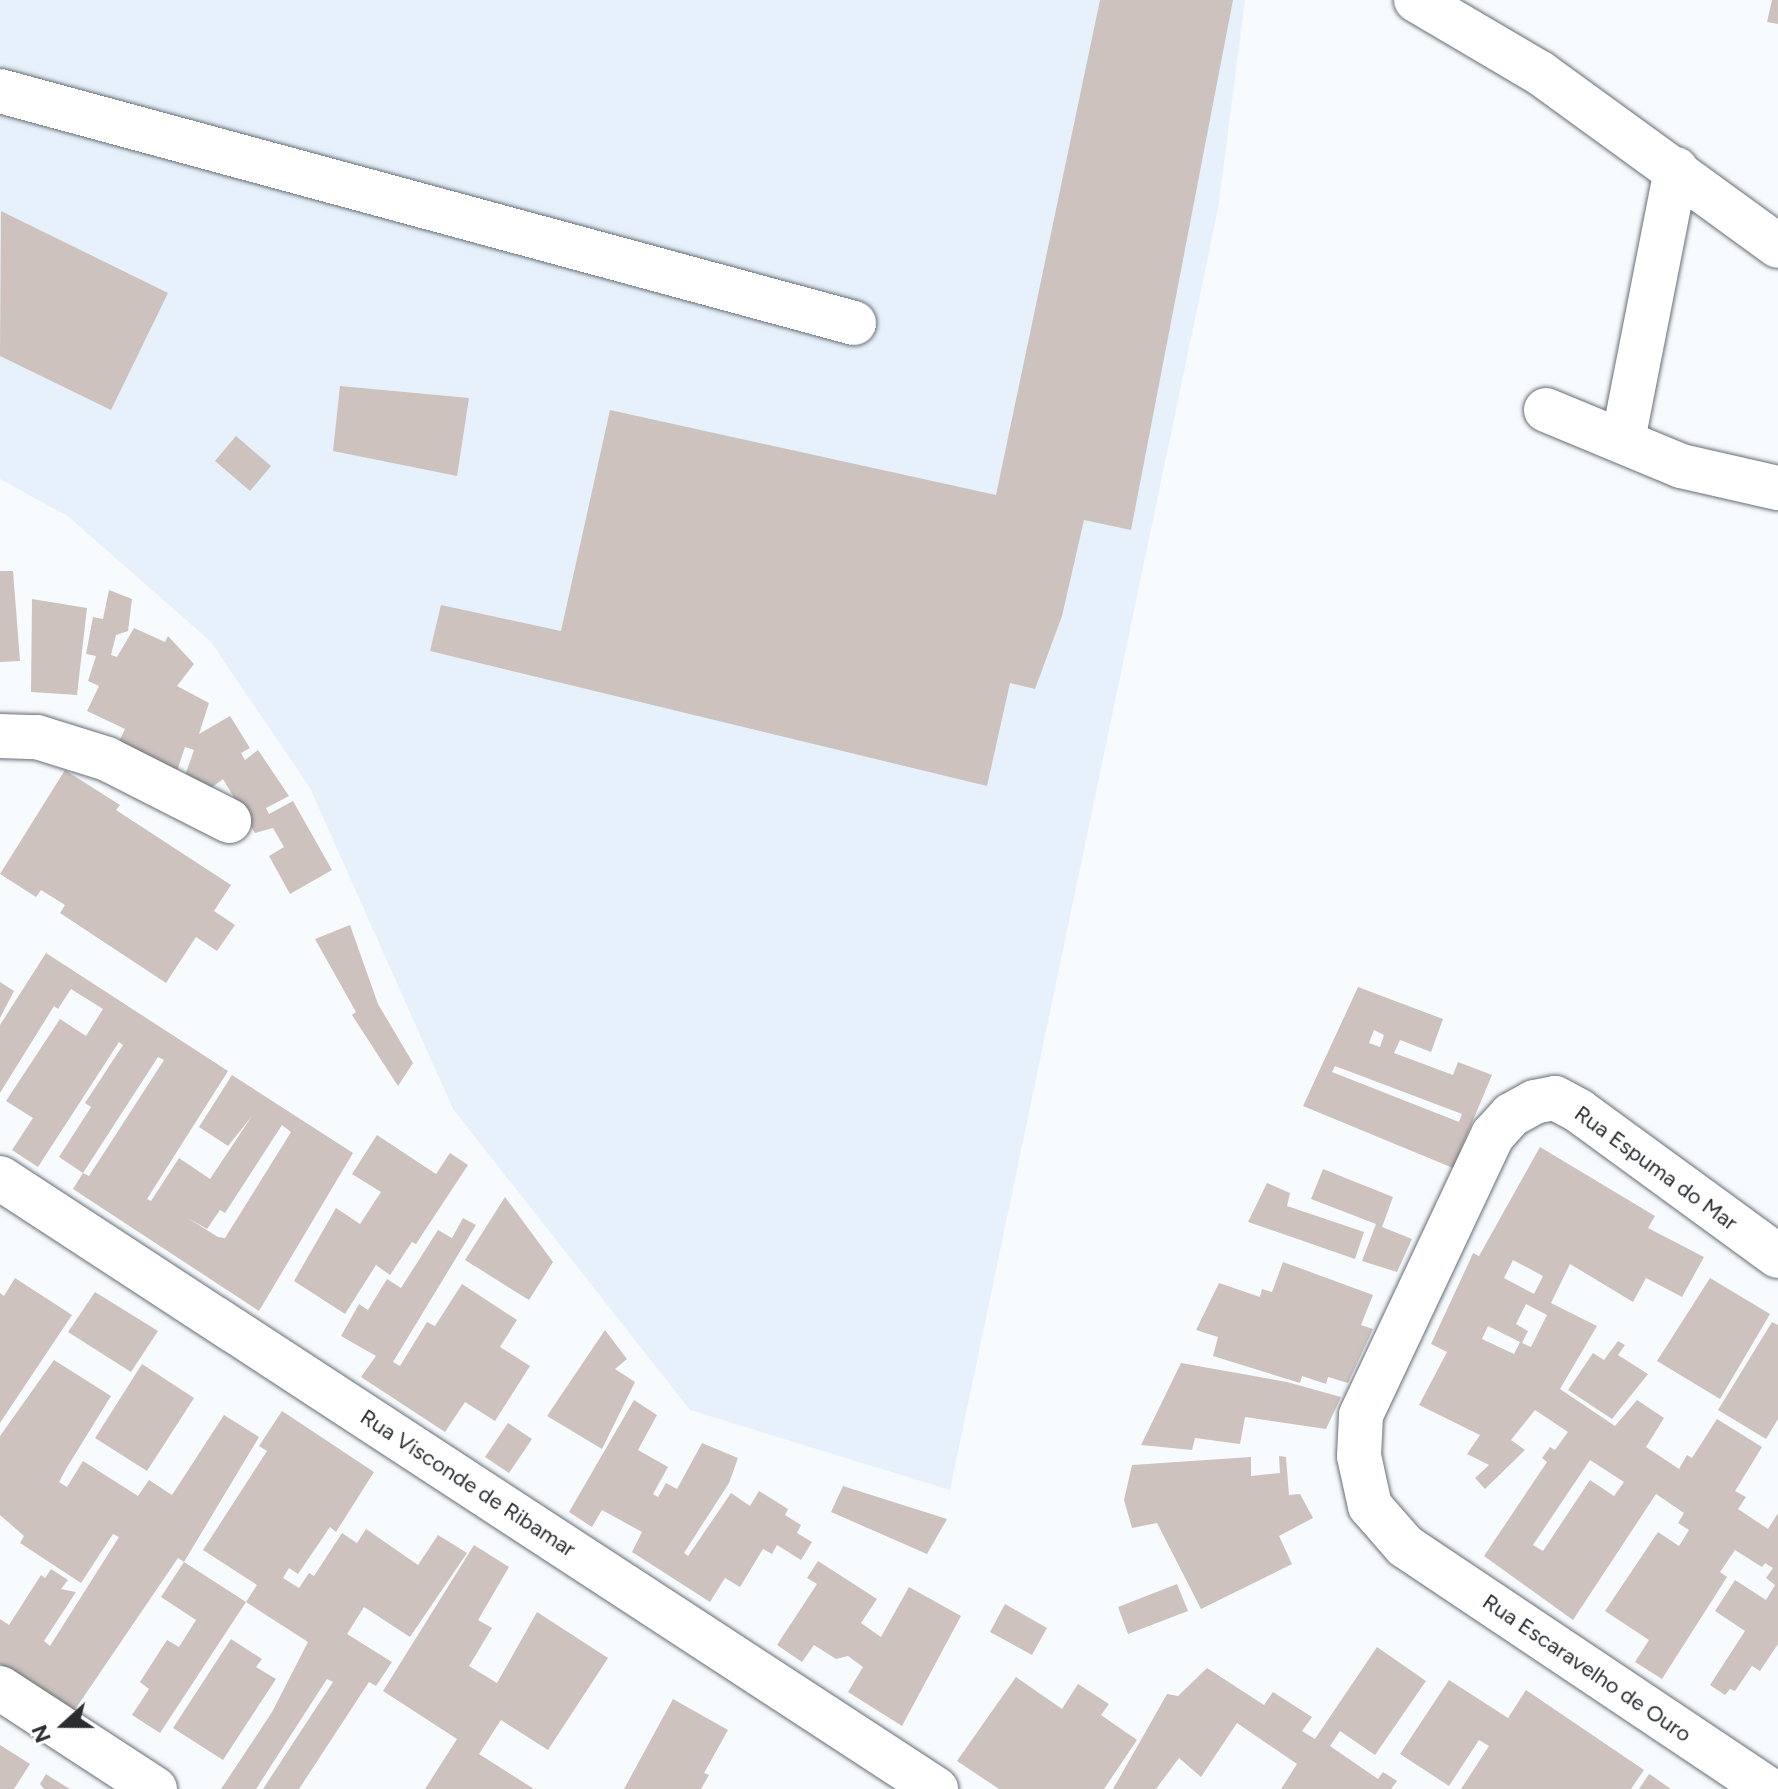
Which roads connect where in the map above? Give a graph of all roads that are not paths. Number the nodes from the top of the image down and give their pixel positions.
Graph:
1 (1416, 0) edge
2 (0, 91) edge
3 (1676, 169) junction
4 (1778, 246) edge
5 (854, 323) dead end
6 (1546, 410) dead end
7 (1623, 440) junction
8 (1778, 488) edge
9 (0, 736) edge
10 (229, 821) dead end
11 (1493, 1135) joint
12 (0, 1178) edge
13 (1778, 1256) edge
14 (0, 1688) edge
15 (155, 1789) edge
16 (936, 1789) edge
17 (1768, 1789) edge

1 - 3 street
2 - 5 street
3 - 4 street
3 - 7 street
6 - 7 street
7 - 8 street
9 - 10 street
11 - 13 street, Rua Espuma do Mar
11 - 17 street, Rua Escaravelho de Ouro
12 - 16 street, Rua Visconde de Ribamar
14 - 15 street

